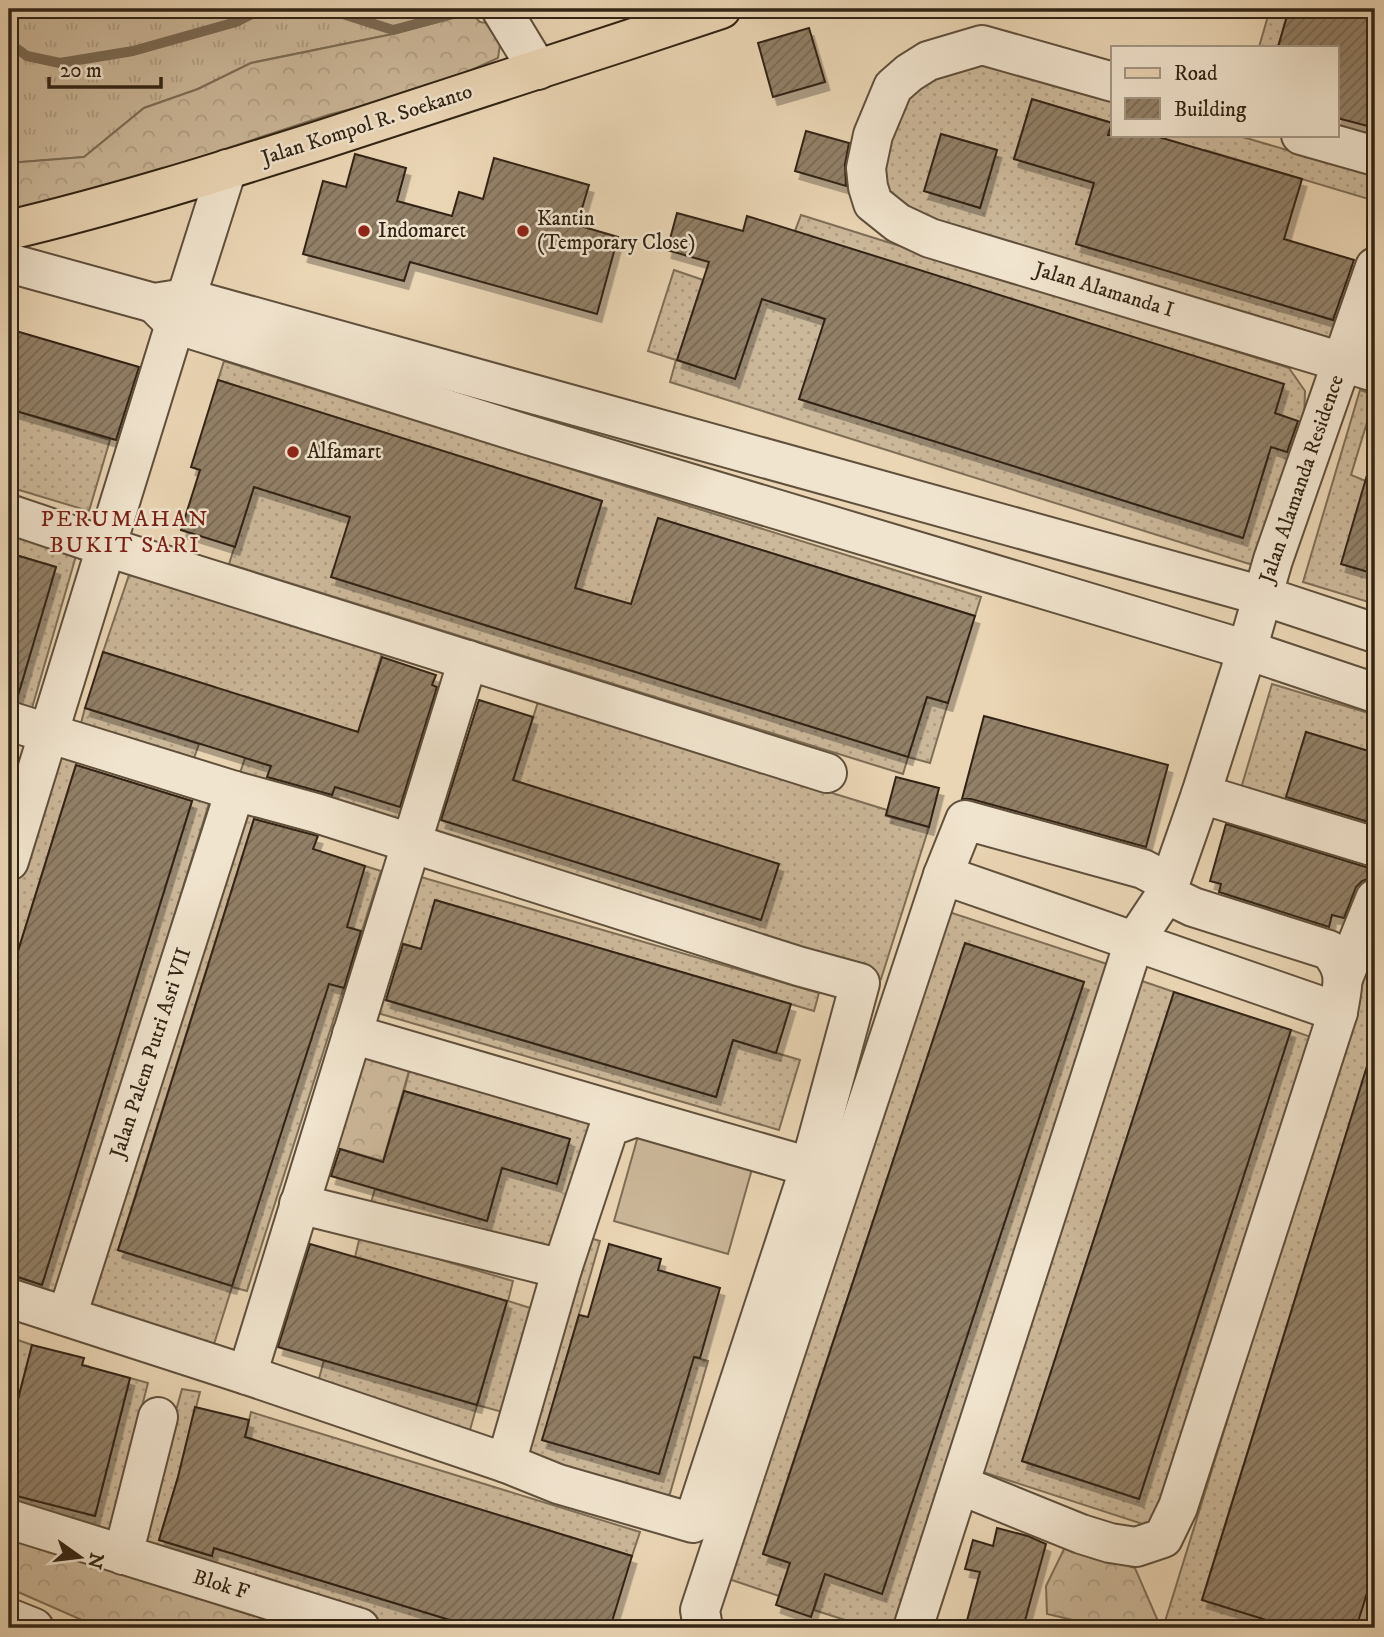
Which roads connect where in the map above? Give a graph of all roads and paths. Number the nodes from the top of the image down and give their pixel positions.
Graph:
1 (721, 9) edge
2 (504, 13) edge
3 (538, 70) junction
4 (1111, 81) edge
5 (1305, 136) edge
6 (1375, 156) edge
7 (228, 169) junction
8 (9, 230) edge
9 (9, 263) edge
10 (1375, 267) edge
11 (172, 309) junction
12 (1359, 367) edge
13 (9, 514) edge
14 (107, 547) junction
15 (1263, 596) junction
16 (1375, 633) edge
17 (1247, 650) junction
18 (468, 660) junction
19 (1375, 693) edge
20 (9, 721) edge
21 (48, 734) junction
22 (827, 773) dead end
23 (235, 791) junction
24 (1201, 794) junction
25 (411, 844) junction
26 (1375, 847) edge
27 (9, 861) edge
28 (943, 875) junction
29 (1166, 894) junction
30 (1375, 899) edge
31 (1134, 942) junction
32 (1341, 994) junction
33 (352, 1034) junction
34 (636, 1117) junction
35 (810, 1167) junction
36 (299, 1204) junction
37 (562, 1269) junction
38 (9, 1298) edge
39 (67, 1316) junction
40 (247, 1375) junction
41 (158, 1417) dead end
42 (506, 1463) junction
43 (960, 1485) junction
44 (9, 1519) edge
45 (123, 1555) junction
46 (9, 1618) edge
47 (338, 1625) edge
48 (34, 1628) edge
49 (703, 1628) edge
50 (913, 1628) edge

1 - 3 main road, Jalan Kompol R. Soekanto
2 - 3 street
3 - 7 main road, Jalan Kompol R. Soekanto
4 - 12 street, Jalan Alamanda I
5 - 6 street
7 - 8 main road, Jalan Kompol R. Soekanto
7 - 11 street
9 - 11 street
10 - 12 street, Jalan Alamanda Residence
11 - 14 street
11 - 15 street
11 - 17 street
12 - 15 street, Jalan Alamanda Residence
13 - 14 street
14 - 18 street
14 - 21 street
15 - 16 street
15 - 17 street, Jalan Alamanda Residence
17 - 19 street
17 - 24 street, Jalan Alamanda Residence
18 - 22 street
18 - 25 street
20 - 21 street
21 - 23 street
21 - 27 street
23 - 25 street
23 - 39 street, Jalan Palem Putri Asri VII
24 - 26 street
24 - 29 street, Jalan Alamanda Residence
25 - 33 street
25 - 35 street
28 - 29 street
28 - 31 street
28 - 49 street
29 - 31 street, Jalan Alamanda Residence
29 - 32 street
30 - 32 street
31 - 32 street
31 - 43 street, Jalan Alamanda Residence
32 - 43 street
33 - 34 street
33 - 36 street
34 - 35 street
34 - 37 street
35 - 42 street
36 - 37 street
36 - 40 street
37 - 42 street
38 - 39 street
39 - 40 street
40 - 42 street
41 - 45 street
43 - 50 street, Jalan Alamanda Residence
44 - 45 street, Blok F
45 - 47 street, Blok F
46 - 48 street

